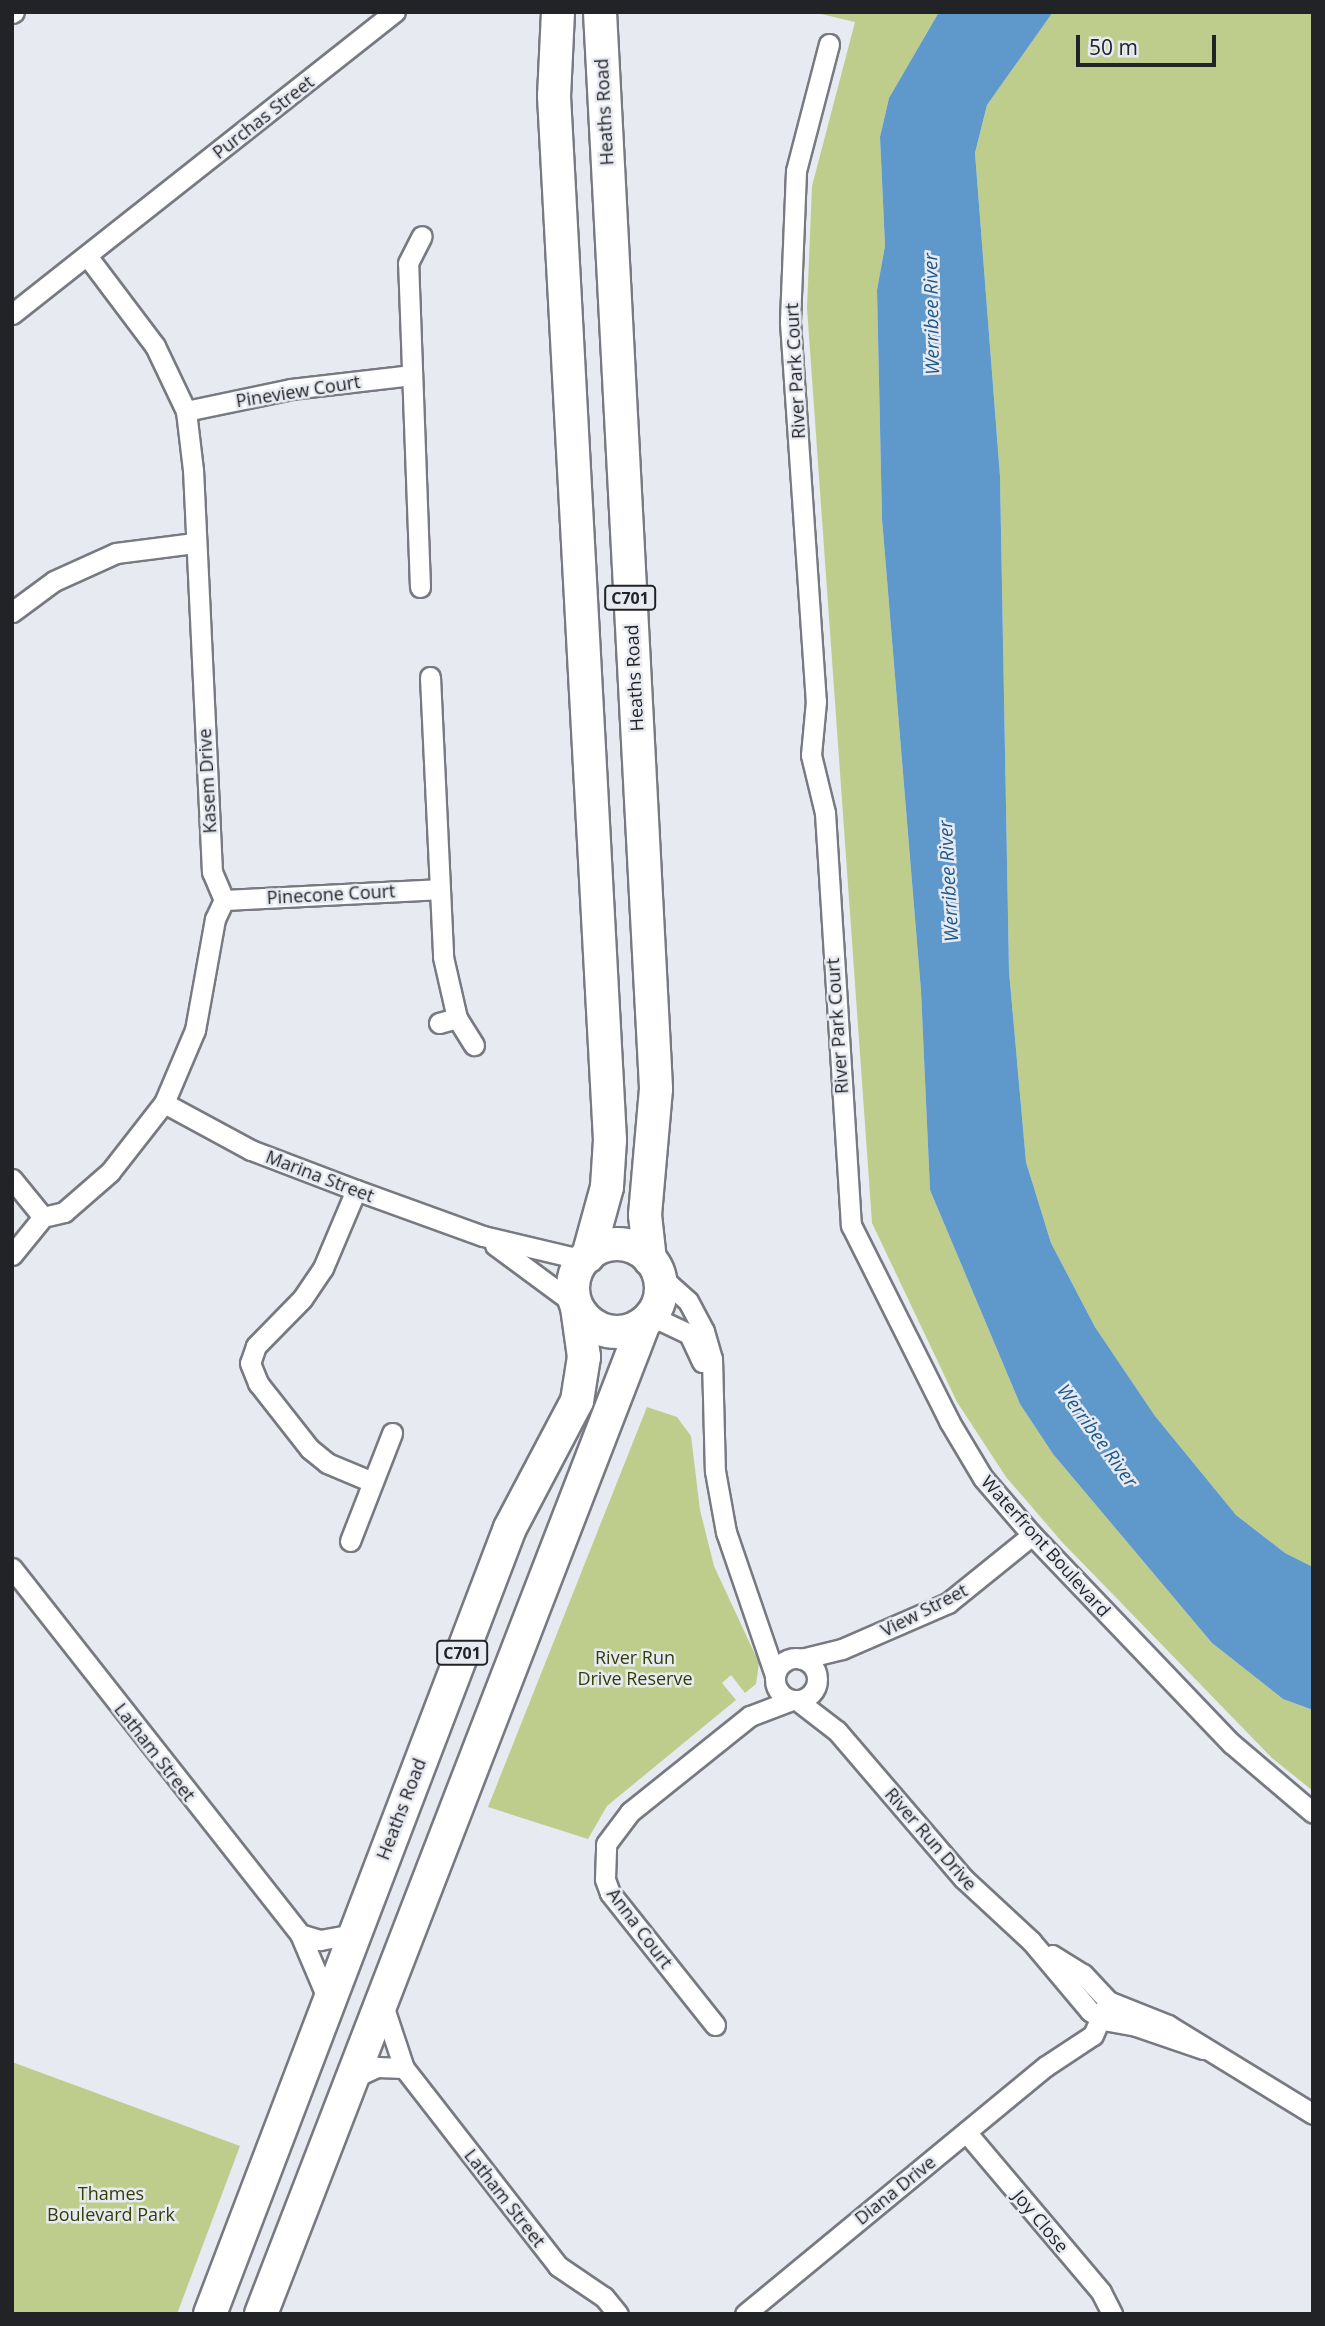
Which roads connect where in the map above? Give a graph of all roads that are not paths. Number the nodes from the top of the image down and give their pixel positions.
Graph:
1 (395, 12) edge
2 (558, 12) edge
3 (600, 12) edge
4 (829, 44) dead end
5 (422, 236) dead end
6 (92, 262) junction
7 (12, 313) edge
8 (412, 375) junction
9 (186, 411) junction
10 (194, 543) junction
11 (420, 587) dead end
12 (12, 612) edge
13 (430, 677) dead end
14 (438, 889) junction
15 (224, 900) junction
16 (474, 1045) dead end
17 (164, 1103) junction
18 (12, 1179) edge
19 (356, 1190) junction
20 (43, 1217) junction
21 (851, 1226) joint
22 (483, 1236) junction
23 (12, 1255) edge
24 (586, 1258) junction
25 (654, 1268) junction
26 (576, 1306) junction
27 (647, 1319) junction
28 (712, 1408) junction
29 (392, 1433) dead end
30 (370, 1481) junction
31 (1032, 1535) junction
32 (350, 1541) dead end
33 (12, 1568) edge
34 (760, 1621) junction
35 (842, 1649) junction
36 (798, 1658) junction
37 (775, 1678) junction
38 (818, 1681) junction
39 (795, 1700) junction
40 (750, 1716) junction
41 (837, 1731) junction
42 (1313, 1812) edge
43 (300, 1934) junction
44 (354, 1934) junction
45 (381, 1998) junction
46 (328, 2000) junction
47 (1102, 2012) junction
48 (715, 2025) dead end
49 (404, 2068) junction
50 (349, 2080) junction
51 (1313, 2114) edge
52 (966, 2132) junction
53 (209, 2314) edge
54 (261, 2314) edge
55 (618, 2314) edge
56 (745, 2314) edge
57 (1112, 2314) edge

1 - 6 street, Purchas Street
2 - 24 main road, C701
3 - 25 main road, Heaths Road / C701
4 - 21 street, River Park Court
5 - 8 street
6 - 7 street
6 - 9 street, Kasem Drive
8 - 9 street, Pineview Court
8 - 11 street
9 - 10 street, Kasem Drive
10 - 12 street
10 - 15 street, Kasem Drive
13 - 14 street
14 - 15 street, Pinecone Court
14 - 16 street
15 - 17 street
17 - 19 street, Marina Street
17 - 20 street
18 - 20 street
19 - 22 street, Marina Street
19 - 30 street
20 - 23 street
21 - 31 street, Waterfront Boulevard
22 - 24 street, Marina Street
22 - 26 street, Marina Street
24 - 25 main road
24 - 26 main road, C701
25 - 27 main road, C701
25 - 28 street
26 - 27 main road
26 - 44 main road, Heaths Road / C701
27 - 28 street
27 - 45 main road, C701
28 - 34 street
29 - 30 street
30 - 32 street
31 - 35 street, View Street
31 - 42 street, Waterfront Boulevard
33 - 43 street, Latham Street
34 - 36 street
34 - 37 street
35 - 36 street, View Street
35 - 38 street, View Street
36 - 37 street
36 - 38 street
37 - 39 street
37 - 40 street, Anna Court
38 - 39 street
38 - 41 street, River Run Drive
39 - 40 street, Anna Court
39 - 41 street, River Run Drive
40 - 48 street, Anna Court
41 - 47 street, River Run Drive
43 - 44 street
43 - 46 street, Latham Street
44 - 46 main road, Heaths Road / C701
45 - 49 street, Latham Street
45 - 50 main road, C701
46 - 53 main road, Heaths Road / C701
47 - 51 street, River Run Drive
47 - 52 street, Diana Drive
49 - 50 street
49 - 55 street, Latham Street
50 - 54 main road, C701
52 - 56 street, Diana Drive
52 - 57 street, Joy Close

